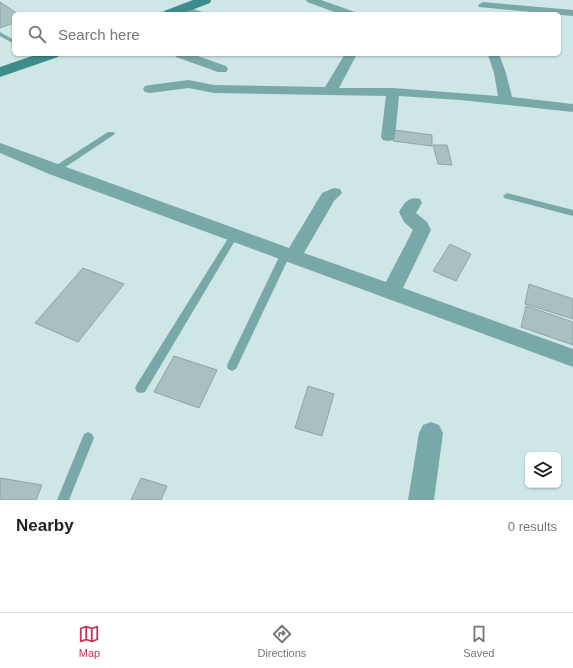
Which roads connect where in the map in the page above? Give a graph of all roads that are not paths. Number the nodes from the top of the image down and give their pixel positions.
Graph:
1 (205, 0) edge
2 (310, 0) edge
3 (483, 6) dead end
4 (183, 9) junction
5 (175, 12) edge
6 (193, 12) edge
7 (345, 12) edge
8 (560, 12) edge
9 (561, 12) edge
10 (573, 13) edge
11 (0, 34) edge
12 (12, 41) edge
13 (40, 56) edge
14 (186, 56) edge
15 (350, 56) edge
16 (494, 56) edge
17 (222, 69) dead end
18 (0, 72) edge
19 (150, 89) dead end
20 (330, 91) junction
21 (393, 92) junction
22 (506, 102) junction
23 (573, 108) edge
24 (111, 134) dead end
25 (388, 137) dead end
26 (0, 148) edge
27 (55, 170) junction
28 (334, 193) dead end
29 (507, 196) dead end
30 (414, 202) dead end
31 (573, 213) edge
32 (235, 234) junction
33 (289, 254) junction
34 (391, 292) junction
35 (573, 358) edge
36 (232, 366) dead end
37 (141, 388) dead end
38 (431, 433) dead end
39 (88, 438) dead end
40 (63, 500) edge
41 (421, 500) edge

1 - 4 street
2 - 7 street
3 - 8 street
4 - 5 street
4 - 6 street
9 - 10 street
11 - 12 lane
13 - 18 street
14 - 17 street
15 - 20 street
16 - 22 street
19 - 20 street
20 - 21 street
21 - 22 street
21 - 25 street
22 - 23 street
24 - 27 lane
26 - 27 street
27 - 32 street
28 - 33 street
29 - 31 lane
30 - 34 street
32 - 33 street
32 - 37 lane
33 - 34 street
33 - 36 lane
34 - 35 street
38 - 41 street
39 - 40 lane

